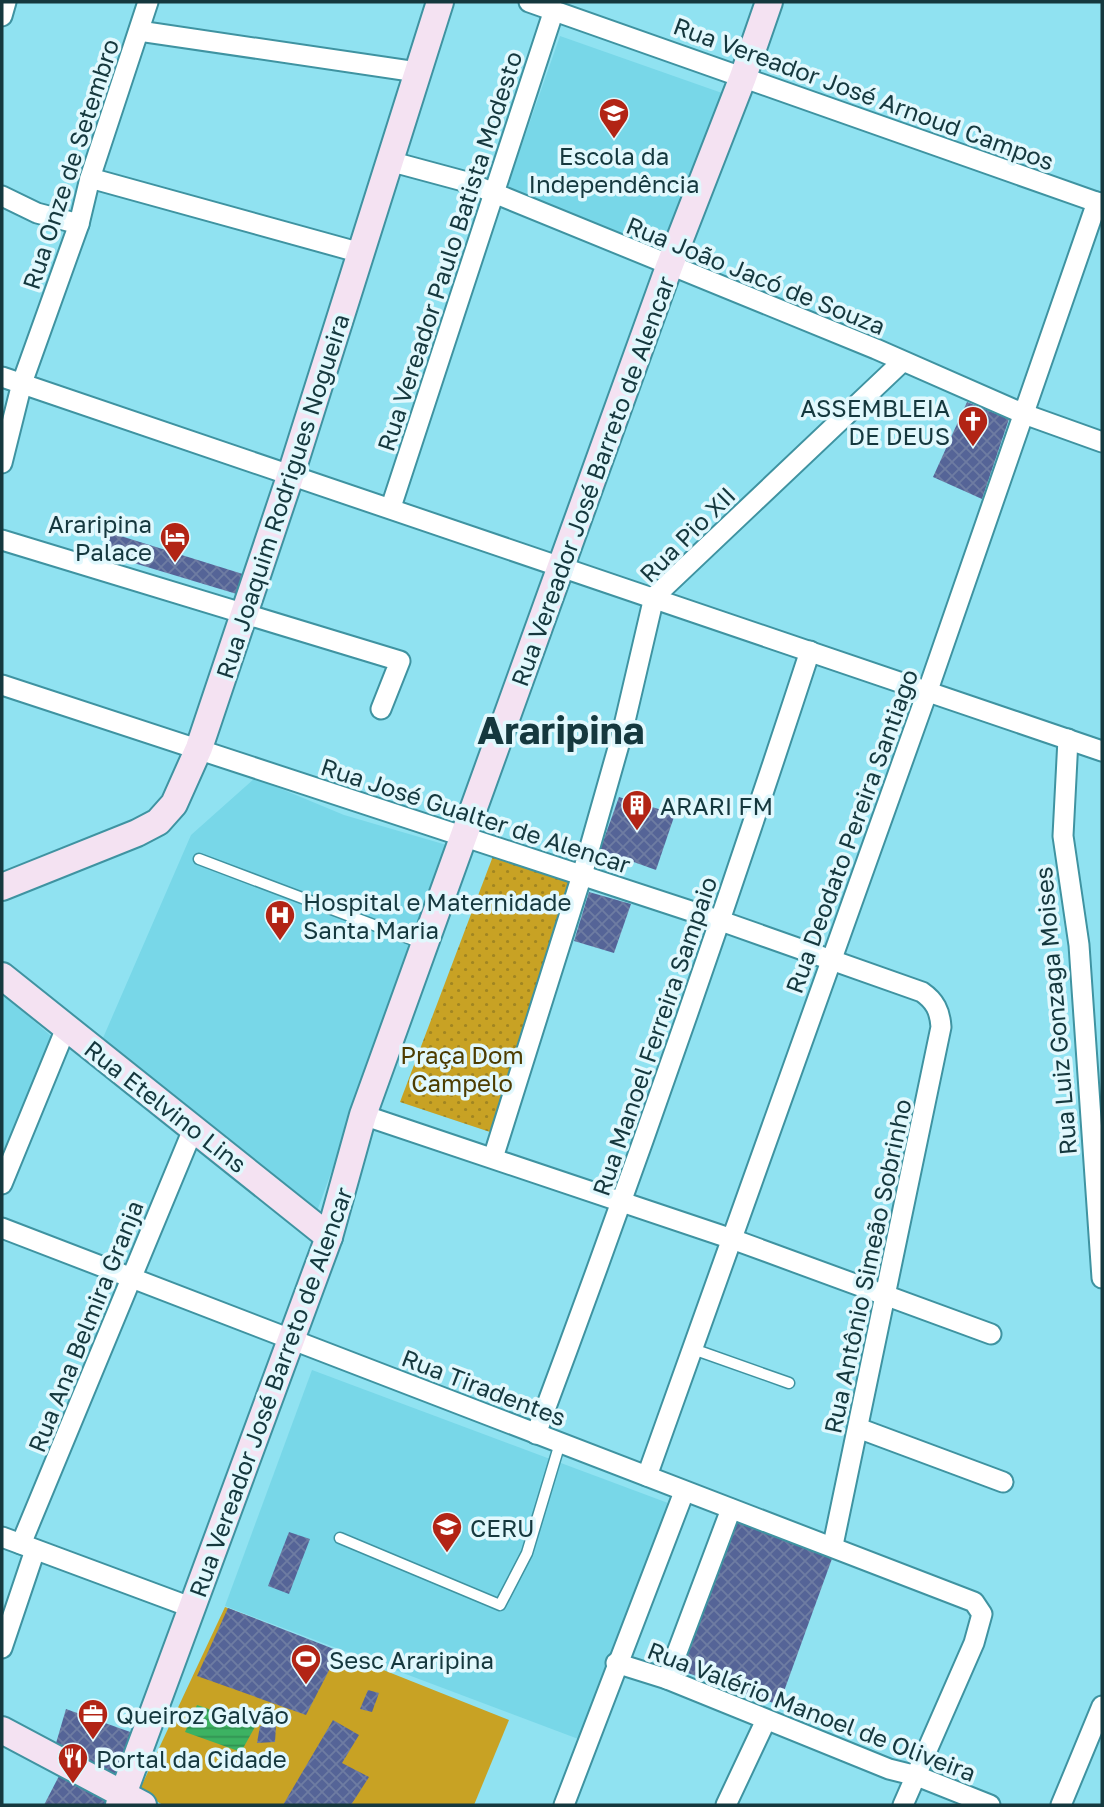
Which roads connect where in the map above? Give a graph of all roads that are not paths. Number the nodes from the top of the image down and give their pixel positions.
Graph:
1 (6, 2) edge
2 (148, 2) edge
3 (440, 2) edge
4 (529, 2) edge
5 (769, 2) edge
6 (554, 10) junction
7 (2, 16) edge
8 (139, 31) junction
9 (417, 72) junction
10 (743, 76) junction
11 (389, 161) junction
12 (90, 178) junction
13 (494, 194) junction
14 (2, 196) edge
15 (1100, 203) edge
16 (79, 223) junction
17 (361, 253) junction
18 (669, 267) junction
19 (902, 362) junction
20 (2, 377) edge
21 (22, 383) junction
22 (1024, 414) junction
23 (1102, 442) edge
24 (2, 463) edge
25 (291, 474) junction
26 (391, 507) junction
27 (2, 540) edge
28 (562, 565) junction
29 (654, 597) junction
30 (244, 613) junction
31 (810, 651) junction
32 (2, 685) edge
33 (928, 690) junction
34 (381, 709) dead end
35 (1068, 739) junction
36 (199, 748) junction
37 (1102, 751) edge
38 (464, 837) junction
39 (200, 859) dead end
40 (582, 875) junction
41 (2, 887) edge
42 (721, 921) junction
43 (425, 944) junction
44 (831, 959) junction
45 (2, 976) edge
46 (932, 998) joint
47 (66, 1028) junction
48 (363, 1115) junction
49 (194, 1127) junction
50 (493, 1158) junction
51 (2, 1184) edge
52 (623, 1202) junction
53 (2, 1228) edge
54 (330, 1237) junction
55 (732, 1239) junction
56 (132, 1276) junction
57 (1102, 1278) edge
58 (887, 1297) junction
59 (991, 1334) dead end
60 (292, 1337) junction
61 (692, 1349) junction
62 (789, 1383) dead end
63 (858, 1428) junction
64 (536, 1434) junction
65 (560, 1443) junction
66 (647, 1476) junction
67 (1003, 1482) dead end
68 (684, 1492) junction
69 (731, 1509) junction
70 (2, 1537) edge
71 (340, 1538) dead end
72 (833, 1545) junction
73 (28, 1547) junction
74 (193, 1608) junction
75 (2, 1648) edge
76 (616, 1663) junction
77 (667, 1679) junction
78 (1102, 1706) edge
79 (766, 1720) junction
80 (2, 1730) edge
81 (917, 1776) junction
82 (128, 1802) edge
83 (564, 1805) edge
84 (726, 1805) edge
85 (903, 1805) edge
86 (990, 1805) edge
87 (1061, 1805) edge

1 - 7 street
2 - 8 street, Rua Onze de Setembro
3 - 9 main road, Rua Joaquim Rodrigues Nogueira
4 - 6 street, Rua Vereador José Arnoud Campos
5 - 10 main road, Rua Vereador José Barreto de Alencar
6 - 10 street, Rua Vereador José Arnoud Campos
6 - 13 street, Rua Vereador Paulo Batista Modesto
8 - 9 street
8 - 12 street, Rua Onze de Setembro
9 - 11 main road, Rua Joaquim Rodrigues Nogueira
10 - 15 street, Rua Vereador José Arnoud Campos
10 - 18 main road, Rua Vereador José Barreto de Alencar
11 - 13 street, Rua João Jacó de Souza
11 - 17 main road, Rua Joaquim Rodrigues Nogueira
12 - 16 street, Rua Onze de Setembro
12 - 17 street
13 - 18 street, Rua João Jacó de Souza
13 - 26 street, Rua Vereador Paulo Batista Modesto
14 - 16 street
15 - 22 street, Rua Deodato Pereira Santiago
16 - 21 street, Rua Onze de Setembro
17 - 25 main road, Rua Joaquim Rodrigues Nogueira
18 - 19 street, Rua João Jacó de Souza
18 - 28 main road, Rua Vereador José Barreto de Alencar
19 - 22 street, Rua João Jacó de Souza
19 - 29 street, Rua Pio XII
20 - 21 street
21 - 24 street, Rua Onze de Setembro
21 - 25 street
22 - 23 street, Rua João Jacó de Souza
22 - 33 street, Rua Deodato Pereira Santiago
25 - 26 street
25 - 30 main road, Rua Joaquim Rodrigues Nogueira
26 - 28 street
27 - 30 street
28 - 29 street
28 - 38 main road, Rua Vereador José Barreto de Alencar
29 - 31 street
29 - 40 street, Rua Pio XII
30 - 34 street
30 - 36 main road, Rua Joaquim Rodrigues Nogueira
31 - 33 street
31 - 42 street, Rua Manoel Ferreira Sampaio
32 - 36 street, Rua José Gualter de Alencar
33 - 35 street
33 - 44 street, Rua Deodato Pereira Santiago
35 - 37 street
35 - 57 street, Rua Luiz Gonzaga Moises
36 - 38 street, Rua José Gualter de Alencar
36 - 41 main road, Rua Joaquim Rodrigues Nogueira
38 - 40 street, Rua José Gualter de Alencar
38 - 43 main road, Rua Vereador José Barreto de Alencar
39 - 43 lane
40 - 42 street, Rua José Gualter de Alencar
40 - 50 street, Rua Pio XII
42 - 44 street, Rua José Gualter de Alencar
42 - 52 street, Rua Manoel Ferreira Sampaio
43 - 48 main road, Rua Vereador José Barreto de Alencar
44 - 46 street, Rua José Gualter de Alencar
44 - 55 street, Rua Deodato Pereira Santiago
45 - 47 main road, Rua Etelvino Lins
46 - 58 street, Rua Antônio Simeão Sobrinho
47 - 49 main road, Rua Etelvino Lins
47 - 51 street
48 - 50 street
48 - 54 main road, Rua Vereador José Barreto de Alencar
49 - 54 main road, Rua Etelvino Lins
49 - 56 street, Rua Ana Belmira Granja
50 - 52 street
52 - 55 street
52 - 64 street, Rua Manoel Ferreira Sampaio
53 - 56 street, Rua Tiradentes
54 - 60 main road, Rua Vereador José Barreto de Alencar
55 - 58 street
55 - 61 street, Rua Deodato Pereira Santiago
56 - 60 street, Rua Tiradentes
56 - 73 street, Rua Ana Belmira Granja
58 - 59 street
58 - 63 street, Rua Antônio Simeão Sobrinho
60 - 64 street, Rua Tiradentes
60 - 74 main road, Rua Vereador José Barreto de Alencar
61 - 62 lane
61 - 66 street, Rua Deodato Pereira Santiago
63 - 67 street
63 - 72 street, Rua Antônio Simeão Sobrinho
64 - 65 street, Rua Tiradentes
65 - 66 street, Rua Tiradentes
65 - 71 lane
66 - 68 street, Rua Tiradentes
68 - 69 street, Rua Tiradentes
68 - 76 street
69 - 72 street, Rua Tiradentes
69 - 77 street
70 - 73 street
72 - 81 street, Rua Tiradentes
73 - 74 street
73 - 75 street, Rua Ana Belmira Granja
74 - 82 main road, Rua Vereador José Barreto de Alencar
76 - 77 street, Rua Valério Manoel de Oliveira
76 - 83 street
77 - 79 street, Rua Valério Manoel de Oliveira
78 - 87 street
79 - 81 street, Rua Valério Manoel de Oliveira
79 - 84 street
80 - 82 main road
81 - 85 street
81 - 86 street, Rua Valério Manoel de Oliveira

